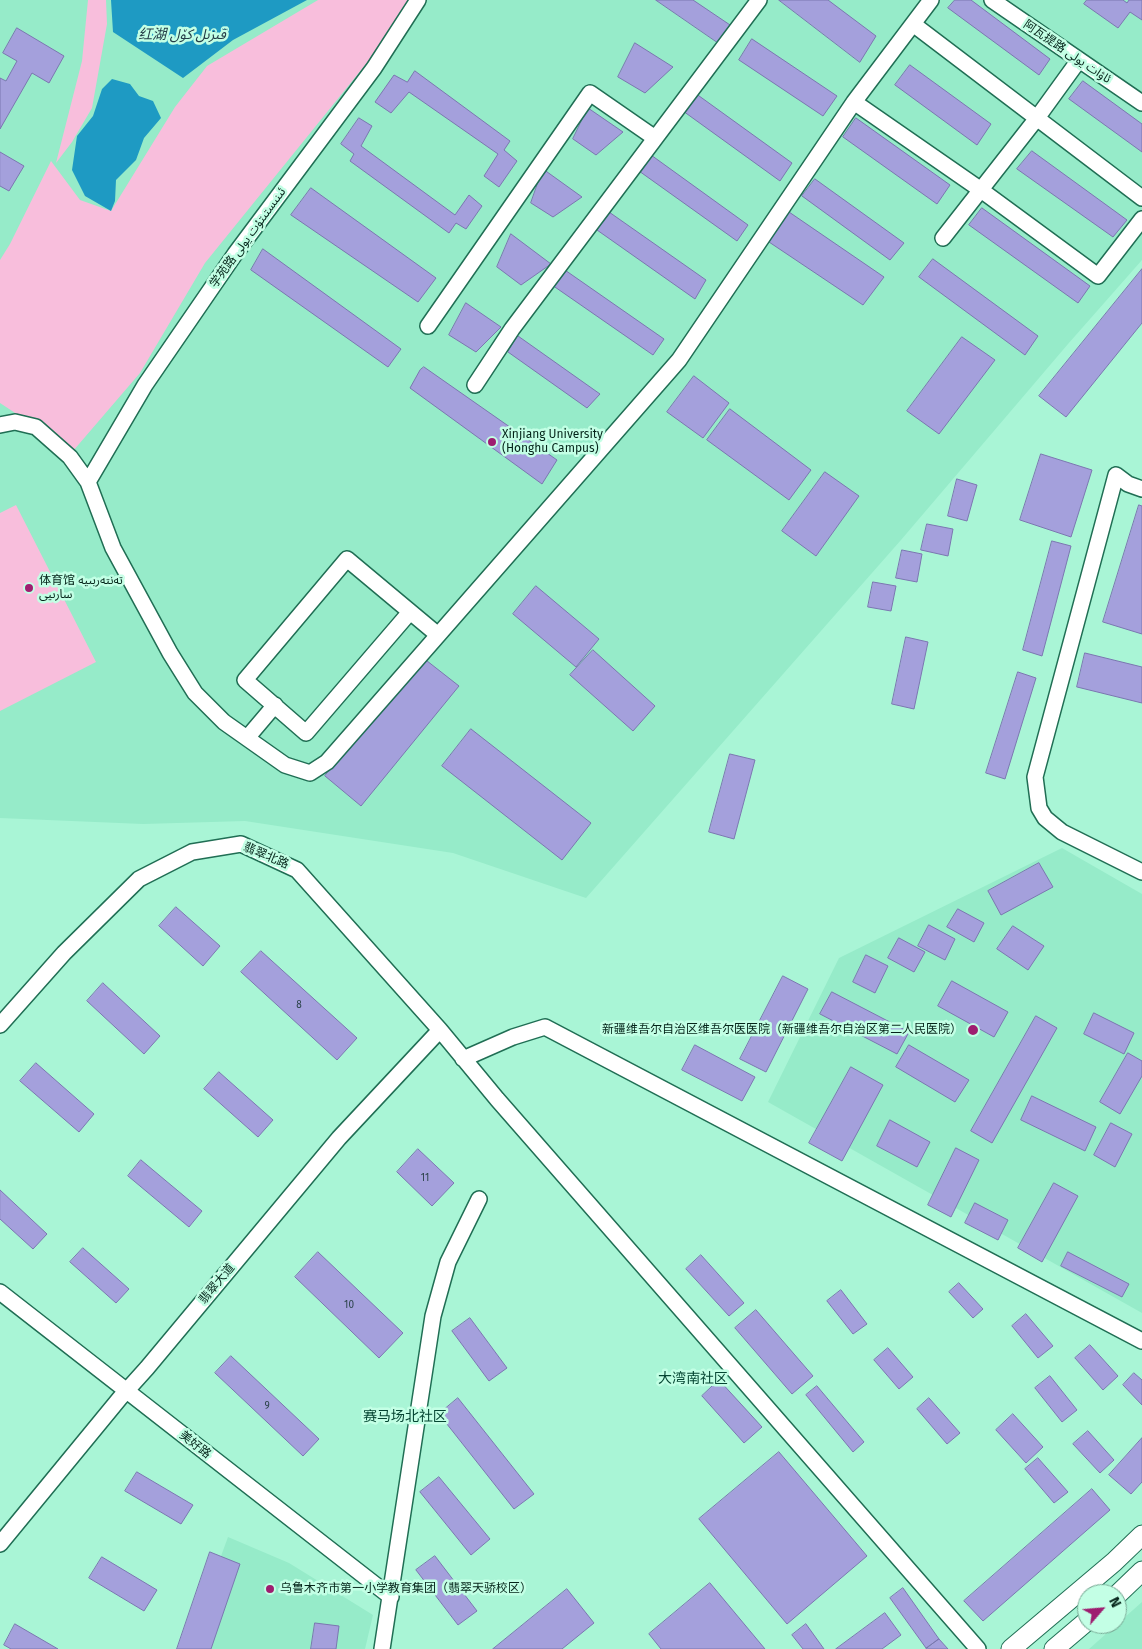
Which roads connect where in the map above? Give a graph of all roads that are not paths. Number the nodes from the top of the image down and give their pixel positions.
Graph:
1 (418, 0) edge
2 (759, 0) edge
3 (931, 0) edge
4 (992, 0) edge
5 (913, 24) junction
6 (1079, 60) junction
7 (854, 102) junction
8 (1142, 103) edge
9 (1037, 118) junction
10 (655, 138) junction
11 (980, 190) junction
12 (1142, 198) edge
13 (1142, 219) edge
14 (943, 238) dead end
15 (428, 326) dead end
16 (475, 384) dead end
17 (0, 425) edge
18 (88, 482) junction
19 (1142, 489) edge
20 (410, 612) junction
21 (438, 635) junction
22 (275, 705) junction
23 (248, 738) junction
24 (1142, 872) edge
25 (0, 1025) edge
26 (440, 1030) junction
27 (463, 1059) junction
28 (480, 1199) dead end
29 (0, 1292) edge
30 (1142, 1340) edge
31 (126, 1391) junction
32 (1142, 1535) edge
33 (0, 1544) edge
34 (1142, 1571) edge
35 (1127, 1585) edge
36 (391, 1597) junction
37 (1077, 1629) edge
38 (382, 1649) edge
39 (978, 1649) edge
40 (1011, 1649) edge
41 (1054, 1649) edge

1 - 18 street, 学苑路 ئىنىستىتۇت يولى
2 - 10 street
3 - 5 street
4 - 6 street, 阿瓦提路 ئاۋات يولى
5 - 7 street
5 - 9 street
6 - 8 street, 阿瓦提路 ئاۋات يولى
6 - 9 street
7 - 11 street
7 - 21 street
9 - 11 street
9 - 12 street
10 - 15 street
10 - 16 street
11 - 13 street
11 - 14 street
17 - 18 street
18 - 23 street
19 - 24 street
20 - 21 street
20 - 22 street
20 - 22 street
21 - 23 street
22 - 23 street
25 - 26 street, 翡翠北路
26 - 27 street, 翡翠北路
26 - 31 street, 翡翠大道
27 - 30 street
27 - 39 street, 翡翠北路
28 - 36 street
29 - 31 street, 美好路
31 - 33 street, 翡翠大道
31 - 36 street, 美好路
32 - 40 main road
34 - 35 main road
36 - 38 street
37 - 41 main road

